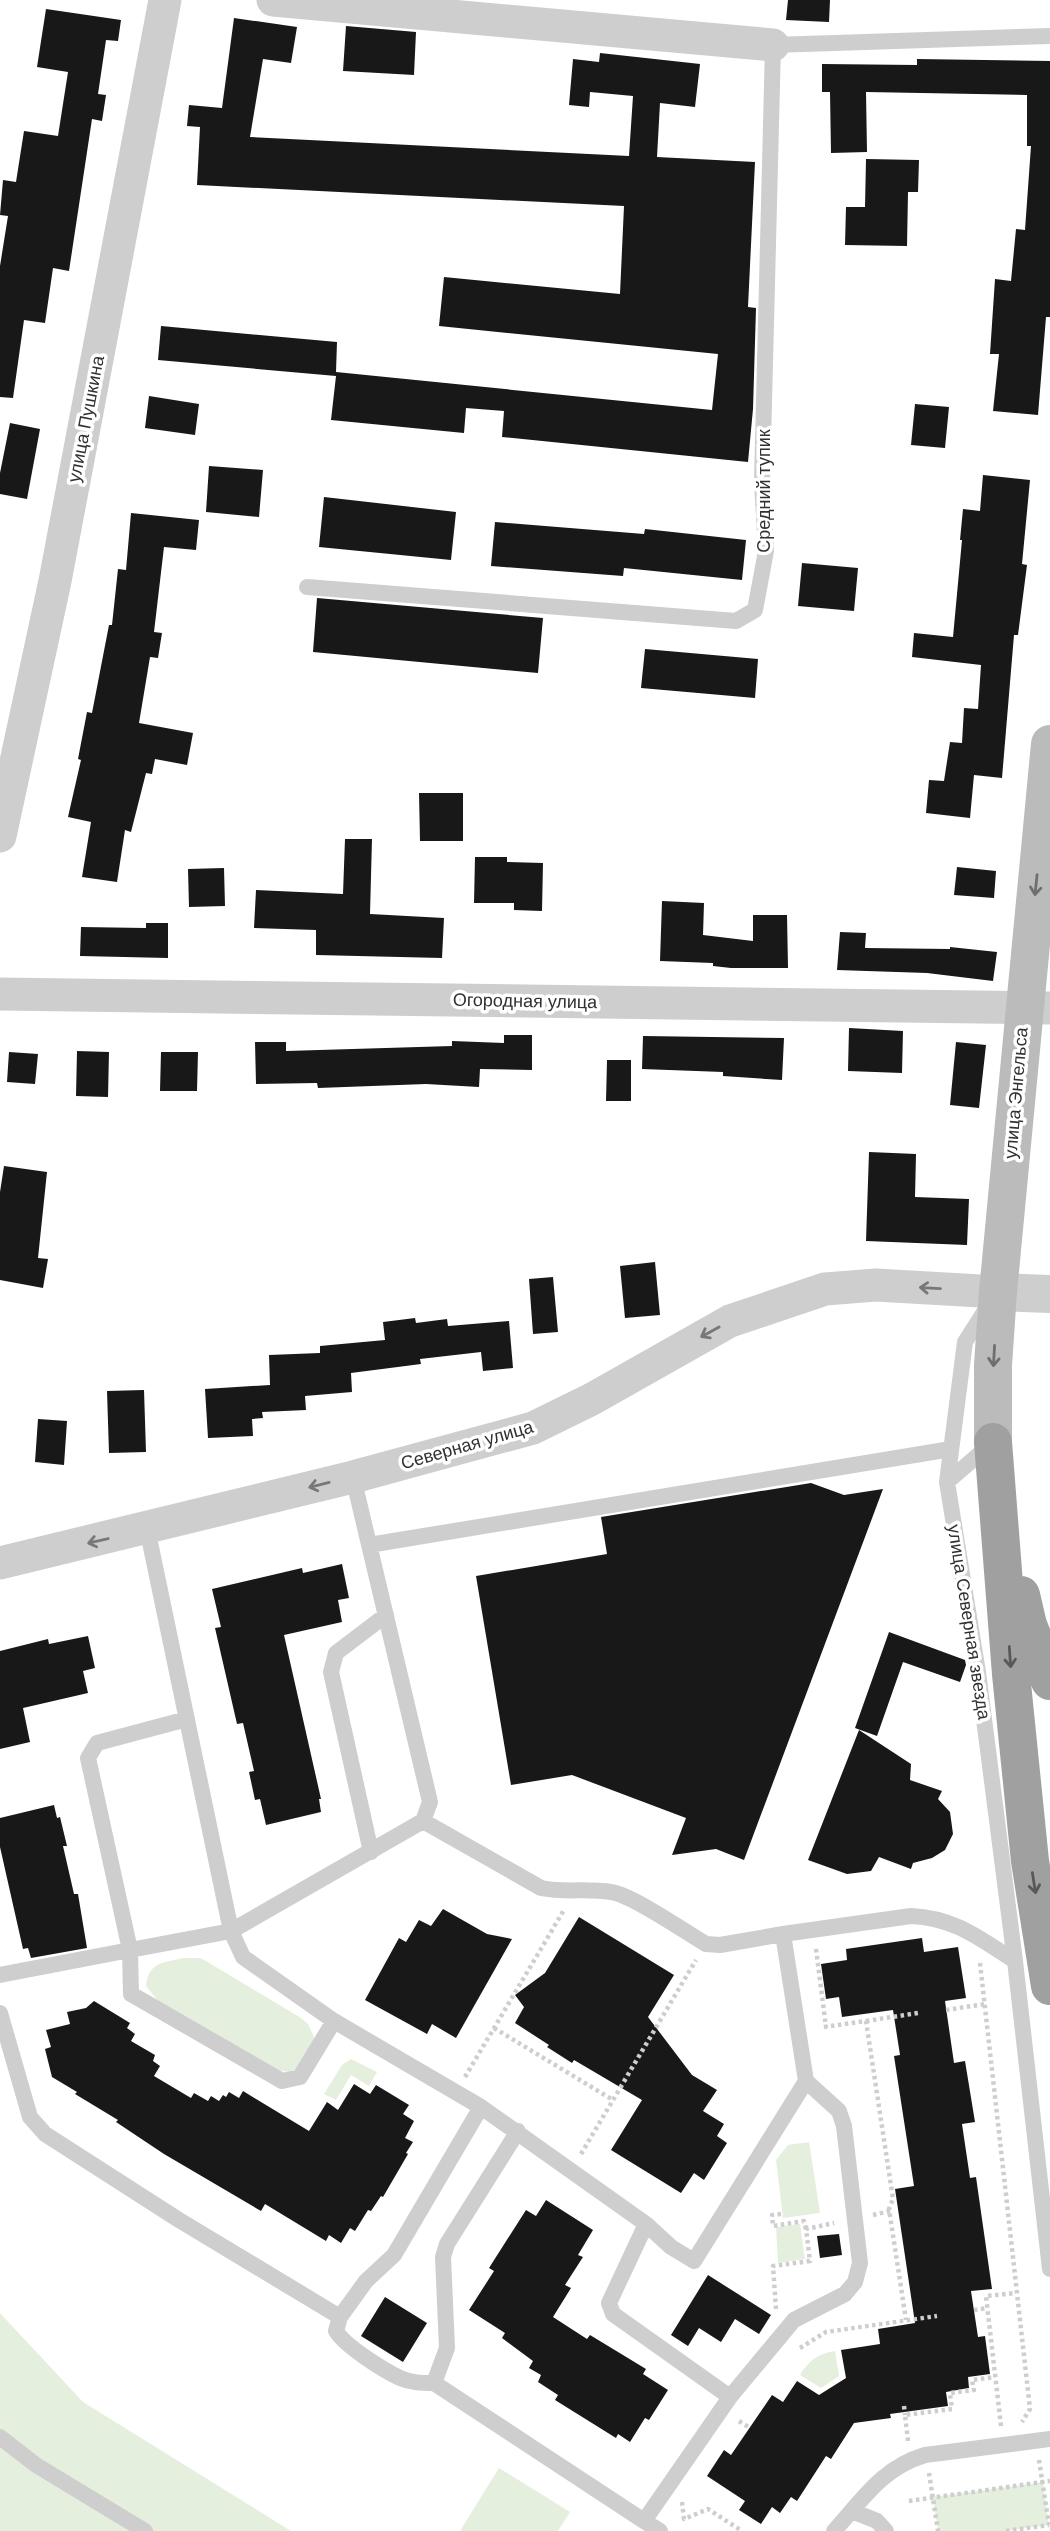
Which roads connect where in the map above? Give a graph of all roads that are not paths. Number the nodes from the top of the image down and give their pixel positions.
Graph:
1 (165, 0) edge
2 (273, 0) edge
3 (1050, 36) edge
4 (773, 45) junction
5 (307, 587) dead end
6 (1050, 744) edge
7 (0, 836) edge
8 (0, 994) edge
9 (1037, 1008) edge
10 (998, 1292) junction
11 (1050, 1294) edge
12 (993, 1442) junction
13 (951, 1449) junction
14 (353, 1477) junction
15 (947, 1482) junction
16 (148, 1528) junction
17 (369, 1545) junction
18 (0, 1563) edge
19 (386, 1615) junction
20 (1050, 1681) edge
21 (187, 1719) junction
22 (423, 1821) junction
23 (371, 1852) junction
24 (231, 1931) junction
25 (783, 1934) junction
26 (130, 1950) junction
27 (1015, 1961) junction
28 (0, 1975) edge
29 (1050, 1986) edge
30 (0, 2013) edge
31 (334, 2021) junction
32 (806, 2081) junction
33 (481, 2107) junction
34 (518, 2131) junction
35 (646, 2224) junction
36 (1050, 2269) edge
37 (340, 2317) junction
38 (434, 2384) junction
39 (730, 2397) junction
40 (0, 2437) edge
41 (1043, 2440) edge
42 (852, 2511) junction
43 (644, 2521) junction
44 (145, 2531) edge
45 (660, 2531) edge
46 (834, 2531) edge
47 (886, 2531) edge

1 - 7 street, улица Пушкина
2 - 4 street
3 - 4 lane
4 - 5 lane, Средний тупик
6 -> 9 main road, улица Энгельса
8 - 9 street, Огородная улица
9 - 10 main road, улица Энгельса
10 - 11 street
10 -> 12 main road, улица Энгельса
10 - 13 lane, улица Северная звезда
10 -> 14 street, Северная улица
12 - 15 lane
12 - 20 highway
12 -> 29 highway
13 - 15 lane, улица Северная звезда
13 - 17 lane
14 -> 16 street, Северная улица
14 - 17 lane
15 - 27 lane, улица Северная звезда
16 -> 18 street, Северная улица
16 - 21 lane
17 - 19 lane
19 - 22 lane
19 - 23 lane
21 - 24 lane
21 - 26 lane
22 - 23 lane
22 - 25 lane
23 - 24 lane
24 - 26 lane
24 - 31 lane
25 - 27 lane
25 - 32 lane
26 - 28 lane
26 - 31 lane
27 - 36 lane, улица Северная звезда
30 - 37 lane
31 - 33 lane
32 - 35 lane
32 - 39 lane
33 - 34 lane
33 - 37 lane
34 - 35 lane
34 - 38 lane
35 - 39 lane
37 - 38 lane
38 - 43 lane
39 - 43 lane
40 - 44 lane
41 - 42 lane
42 - 46 lane
42 - 47 lane
43 - 45 lane

